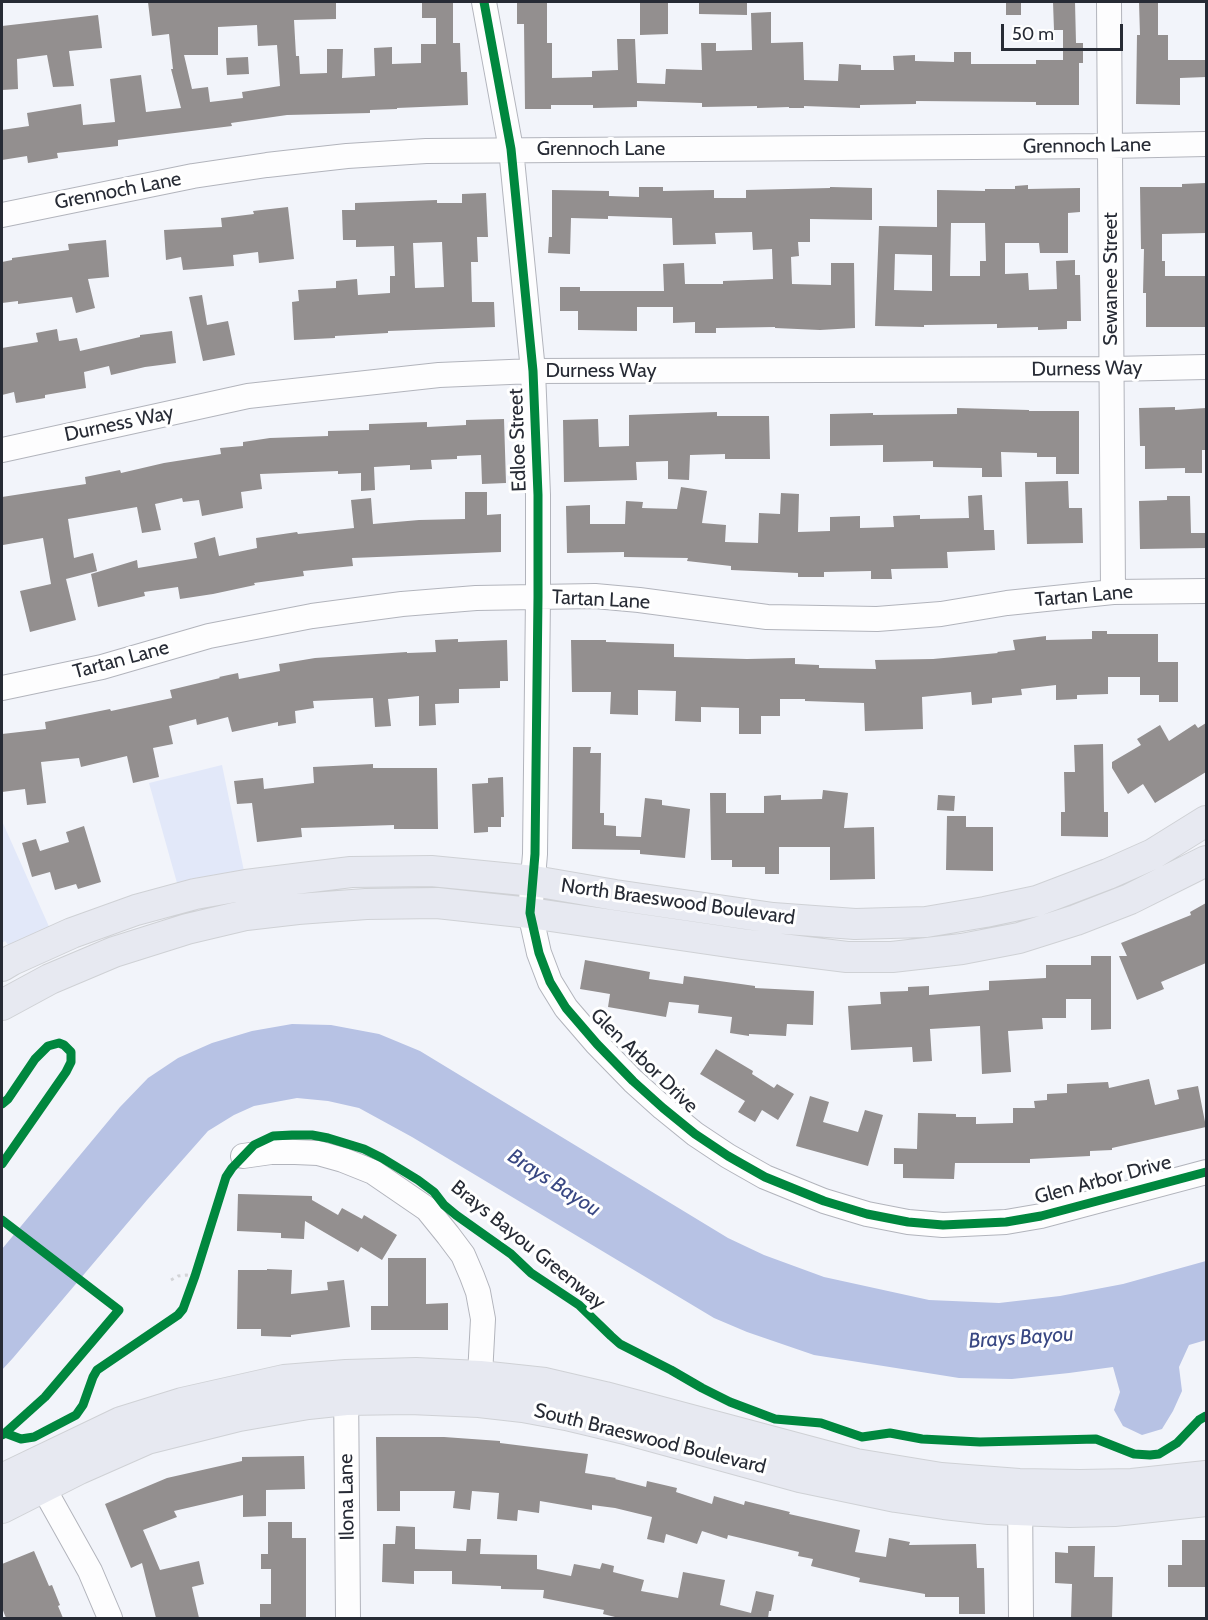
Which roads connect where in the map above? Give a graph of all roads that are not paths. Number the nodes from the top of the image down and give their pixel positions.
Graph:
1 (484, 2) edge
2 (1109, 2) edge
3 (1206, 144) edge
4 (1110, 146) junction
5 (511, 149) junction
6 (2, 215) edge
7 (1206, 367) edge
8 (1112, 369) junction
9 (533, 371) junction
10 (2, 450) edge
11 (1206, 591) edge
12 (1113, 592) junction
13 (538, 597) junction
14 (2, 688) edge
15 (1206, 821) edge
16 (1206, 861) edge
17 (534, 881) junction
18 (246, 885) junction
19 (1031, 903) junction
20 (530, 913) junction
21 (250, 914) junction
22 (1041, 931) junction
23 (2, 966) edge
24 (2, 1005) edge
25 (243, 1156) dead end
26 (1206, 1172) edge
27 (346, 1388) junction
28 (479, 1389) junction
29 (37, 1476) junction
30 (1206, 1476) edge
31 (2, 1479) edge
32 (1020, 1497) junction
33 (1206, 1501) edge
34 (2, 1508) edge
35 (110, 1618) edge
36 (348, 1618) edge
37 (1021, 1618) edge

1 - 5 street, Edloe Street
2 - 4 street, Sewanee Street
3 - 4 street, Grennoch Lane
4 - 5 street, Grennoch Lane
4 - 8 street, Sewanee Street
5 - 6 street, Grennoch Lane
5 - 9 street, Edloe Street
7 - 8 street, Durness Way
8 - 9 street, Durness Way
8 - 12 street, Sewanee Street
9 - 10 street, Durness Way
9 - 13 street, Edloe Street
11 - 12 street, Tartan Lane
12 - 13 street, Tartan Lane
13 - 14 street, Tartan Lane
13 - 17 street, Edloe Street
15 - 19 main road, North Braeswood Boulevard
16 - 22 main road, North Braeswood Boulevard
17 - 18 main road, North Braeswood Boulevard
17 - 19 main road, North Braeswood Boulevard
17 - 20 street, Glen Arbor Drive
18 - 21 main road
18 - 23 main road, North Braeswood Boulevard
19 - 22 main road
20 - 21 main road, North Braeswood Boulevard
20 - 22 main road, North Braeswood Boulevard
20 - 26 street, Glen Arbor Drive
21 - 24 main road, North Braeswood Boulevard
25 - 28 street
27 - 28 main road, South Braeswood Boulevard
27 - 29 main road, South Braeswood Boulevard
27 - 36 street, Ilona Lane
28 - 32 main road, South Braeswood Boulevard
29 - 31 main road, South Braeswood Boulevard
29 - 34 main road, South Braeswood Boulevard
29 - 35 street
30 - 32 main road, South Braeswood Boulevard
32 - 33 main road, South Braeswood Boulevard
32 - 37 street

